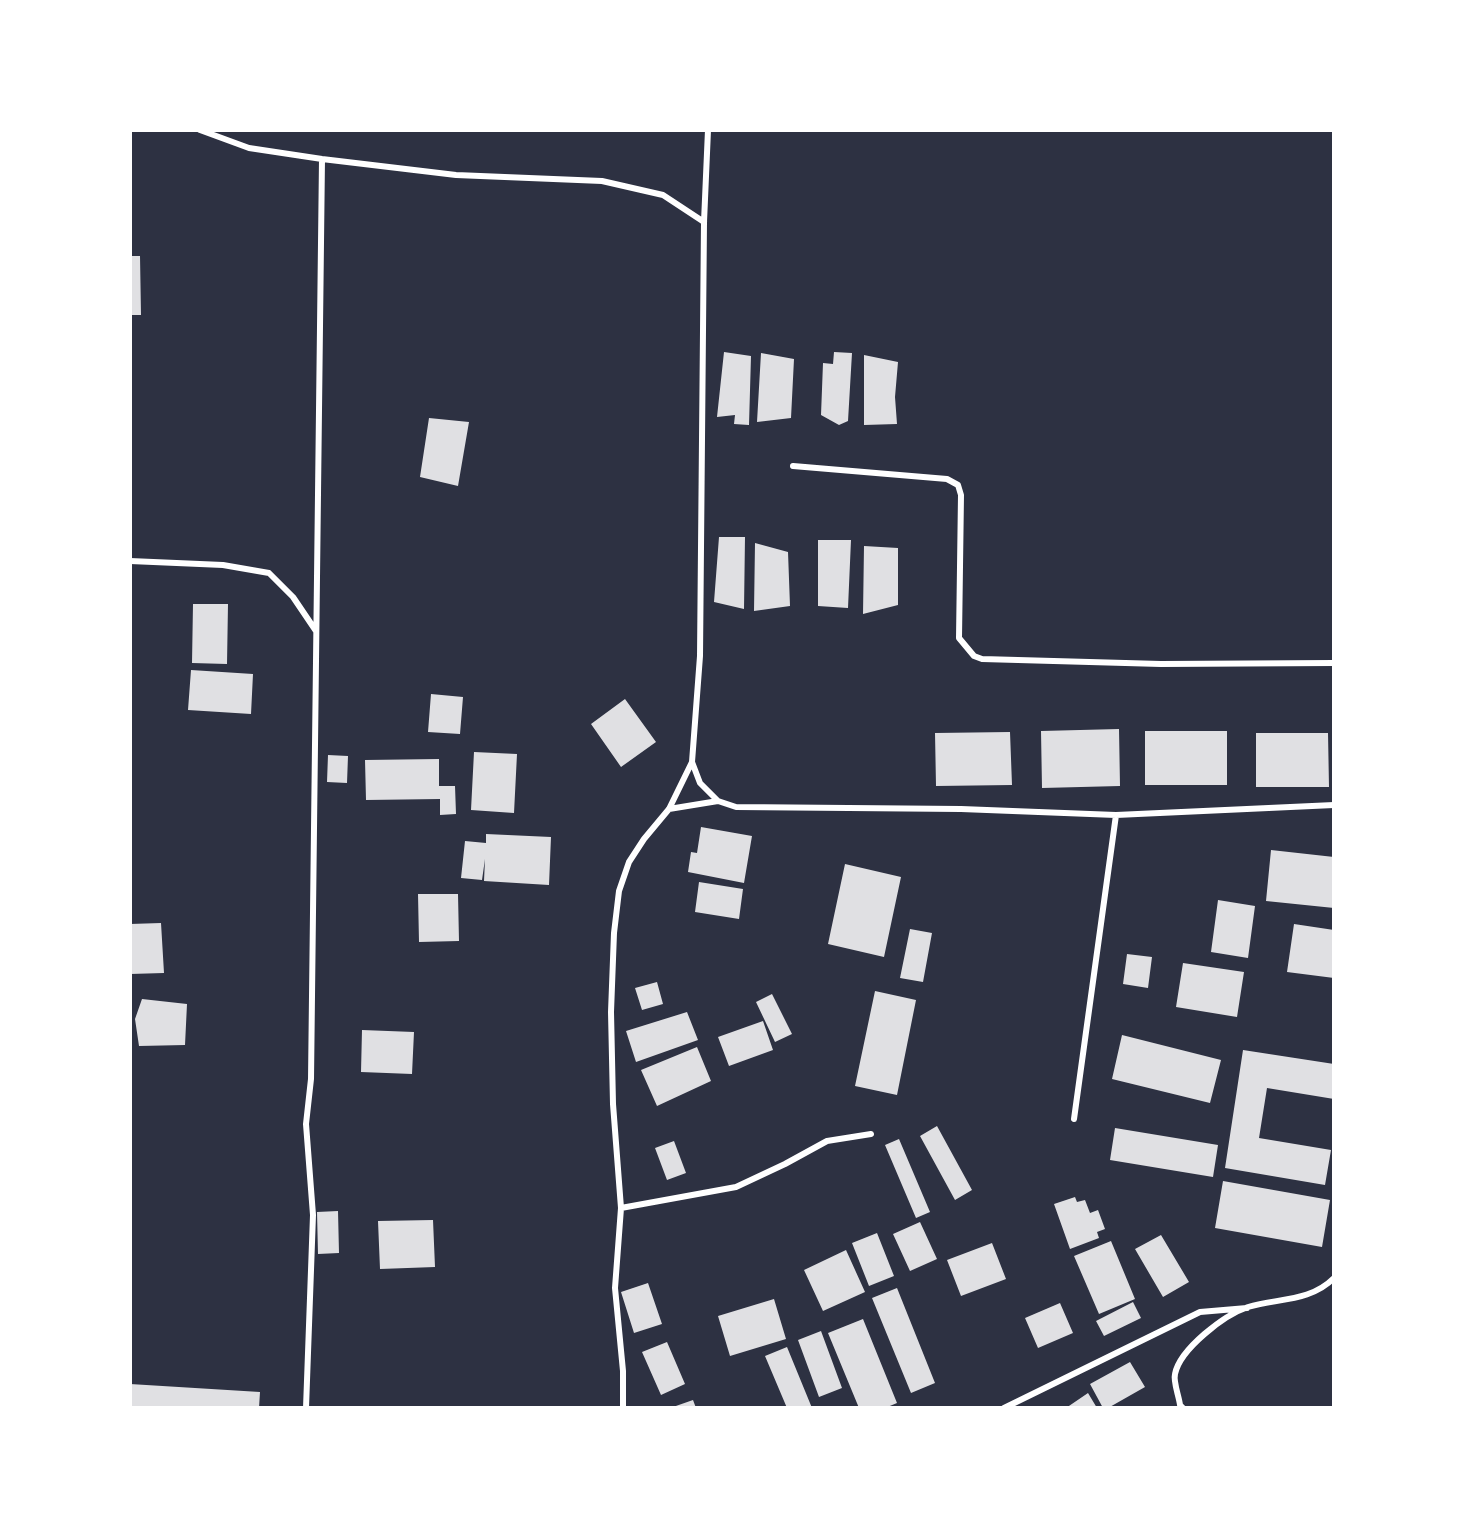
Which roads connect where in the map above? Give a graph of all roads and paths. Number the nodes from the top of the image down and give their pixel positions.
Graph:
1 (200, 130) edge
2 (708, 130) edge
3 (322, 159) junction
4 (704, 222) junction
5 (793, 466) dead end
6 (130, 561) edge
7 (316, 631) junction
8 (1334, 663) edge
9 (692, 762) junction
10 (718, 801) junction
11 (1334, 805) edge
12 (669, 809) junction
13 (1116, 815) junction
14 (1074, 1119) dead end
15 (871, 1134) dead end
16 (621, 1208) junction
17 (1334, 1278) edge
18 (1247, 1308) junction
19 (1182, 1406) edge
20 (306, 1407) edge
21 (623, 1407) edge
22 (1004, 1407) edge
23 (1172, 1407) edge

1 - 3 street
2 - 4 street
3 - 4 street
3 - 7 street
4 - 9 street
5 - 8 street
6 - 7 street
7 - 20 street
9 - 10 street
9 - 12 street
10 - 12 street
10 - 13 street
11 - 13 street
12 - 16 street
13 - 14 street
15 - 16 street
16 - 21 street
17 - 18 street
18 - 19 street
18 - 22 street
19 - 23 street

